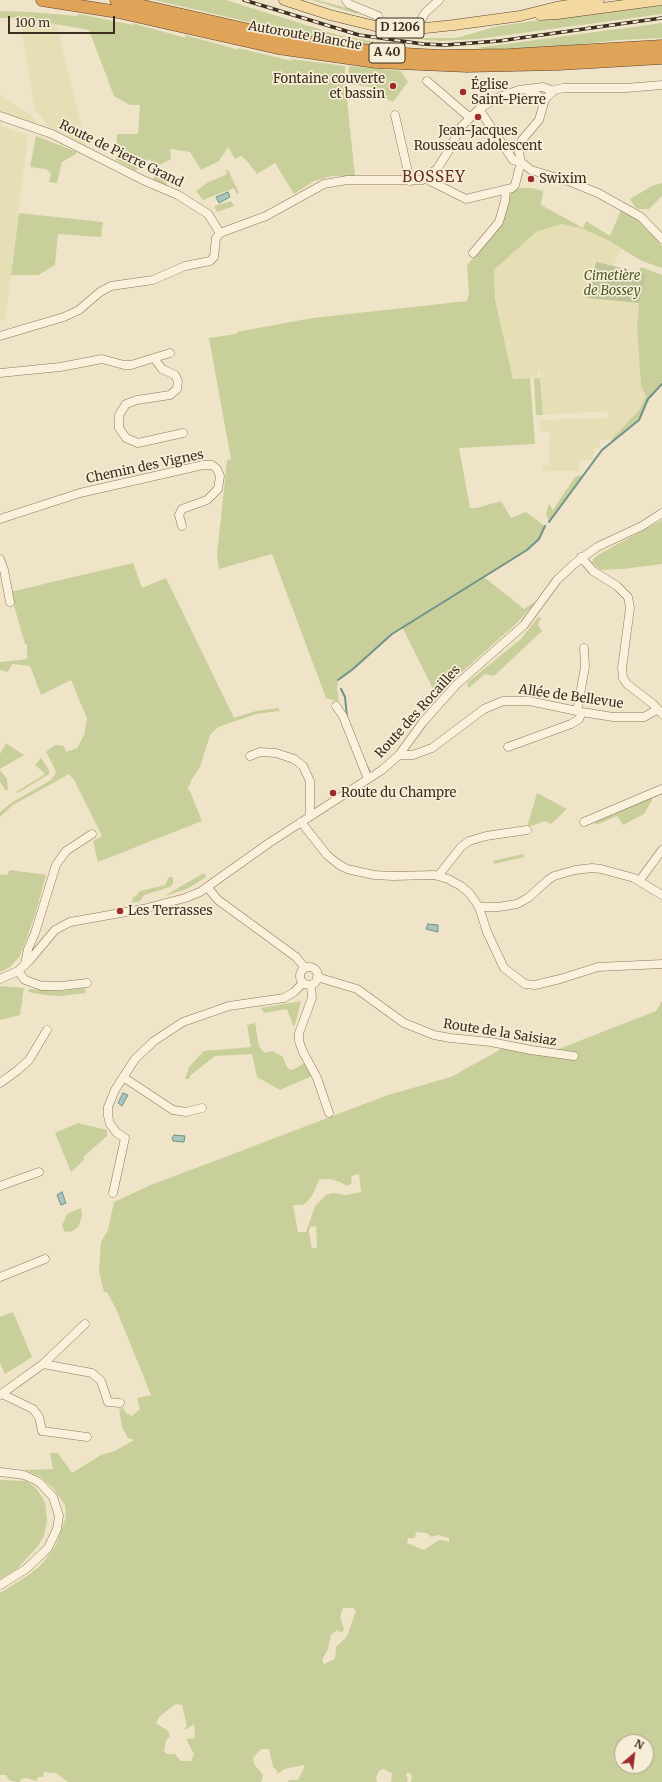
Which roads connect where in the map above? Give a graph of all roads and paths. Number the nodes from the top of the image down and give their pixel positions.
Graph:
1 (42, 0) edge
2 (116, 0) edge
3 (284, 0) edge
4 (346, 0) edge
5 (439, 0) edge
6 (600, 0) edge
7 (662, 0) edge
8 (378, 16) dead end
9 (520, 16) junction
10 (416, 29) junction
11 (662, 46) edge
12 (662, 58) edge
13 (427, 81) dead end
14 (662, 85) edge
15 (549, 95) junction
16 (479, 109) junction
17 (395, 115) dead end
18 (0, 116) edge
19 (469, 118) junction
20 (521, 162) junction
21 (426, 178) junction
22 (410, 181) junction
23 (506, 190) junction
24 (220, 233) junction
25 (662, 239) edge
26 (473, 253) dead end
27 (0, 336) edge
28 (170, 353) dead end
29 (154, 358) junction
30 (0, 373) edge
31 (183, 433) dead end
32 (662, 513) edge
33 (0, 519) edge
34 (182, 526) dead end
35 (581, 558) junction
36 (0, 559) edge
37 (10, 602) dead end
38 (584, 648) dead end
39 (336, 706) dead end
40 (579, 712) junction
41 (660, 712) edge
42 (508, 747) dead end
43 (399, 755) junction
44 (250, 756) dead end
45 (368, 779) junction
46 (662, 789) edge
47 (310, 816) junction
48 (301, 822) junction
49 (584, 822) dead end
50 (526, 830) dead end
51 (92, 834) dead end
52 (662, 850) edge
53 (438, 876) junction
54 (640, 880) junction
55 (208, 888) junction
56 (662, 895) edge
57 (479, 907) junction
58 (662, 964) edge
59 (22, 968) junction
60 (305, 968) junction
61 (317, 977) junction
62 (0, 979) edge
63 (87, 983) dead end
64 (307, 984) junction
65 (47, 1030) dead end
66 (574, 1056) dead end
67 (123, 1077) junction
68 (0, 1083) edge
69 (202, 1108) dead end
70 (329, 1113) dead end
71 (39, 1172) dead end
72 (0, 1186) edge
73 (113, 1193) dead end
74 (45, 1259) dead end
75 (0, 1277) edge
76 (85, 1324) dead end
77 (43, 1364) junction
78 (1, 1394) edge
79 (120, 1403) dead end
80 (87, 1437) dead end
81 (0, 1472) edge
82 (0, 1585) edge

1 - 12 highway, Autoroute Blanche / A 40
2 - 11 highway, Autoroute Blanche / A 40
3 - 10 main road, D 1206
4 - 8 street
5 - 10 street
6 - 9 main road, D 1206
7 - 9 main road, D 1206
9 - 10 main road, D 1206
13 - 19 street
14 - 15 street
15 - 16 street
15 - 20 street
16 - 19 street
16 - 20 street
17 - 22 street
18 - 24 street, Route de Pierre Grand
19 - 21 street
20 - 23 street
20 - 25 street
21 - 22 street
21 - 23 street
22 - 24 street
23 - 26 street
24 - 27 street
28 - 29 street
29 - 30 street
29 - 31 street
32 - 35 street, Route des Rocailles
33 - 34 street, Chemin des Vignes
35 - 41 street
35 - 43 street, Route des Rocailles
36 - 37 street
38 - 40 street
39 - 45 street
40 - 41 street, Allée de Bellevue
40 - 42 street
40 - 43 street, Allée de Bellevue
43 - 45 street, Route des Rocailles
44 - 47 street
45 - 47 street, Route des Rocailles
46 - 49 street
47 - 48 street, Route des Rocailles
48 - 53 street
48 - 55 street, Route des Rocailles
50 - 53 street
51 - 59 street
52 - 54 street
53 - 57 street
54 - 56 street
54 - 57 street
55 - 59 street, Route des Rocailles
55 - 60 street
57 - 58 street
59 - 62 street
59 - 63 street
60 - 61 street
60 - 64 street
61 - 64 street
61 - 66 street, Route de la Saisiaz
64 - 67 street
64 - 70 street
65 - 68 street
67 - 69 street
67 - 73 street
71 - 72 street
74 - 75 street
76 - 77 street
77 - 78 street
77 - 79 street
78 - 80 street
81 - 82 street

